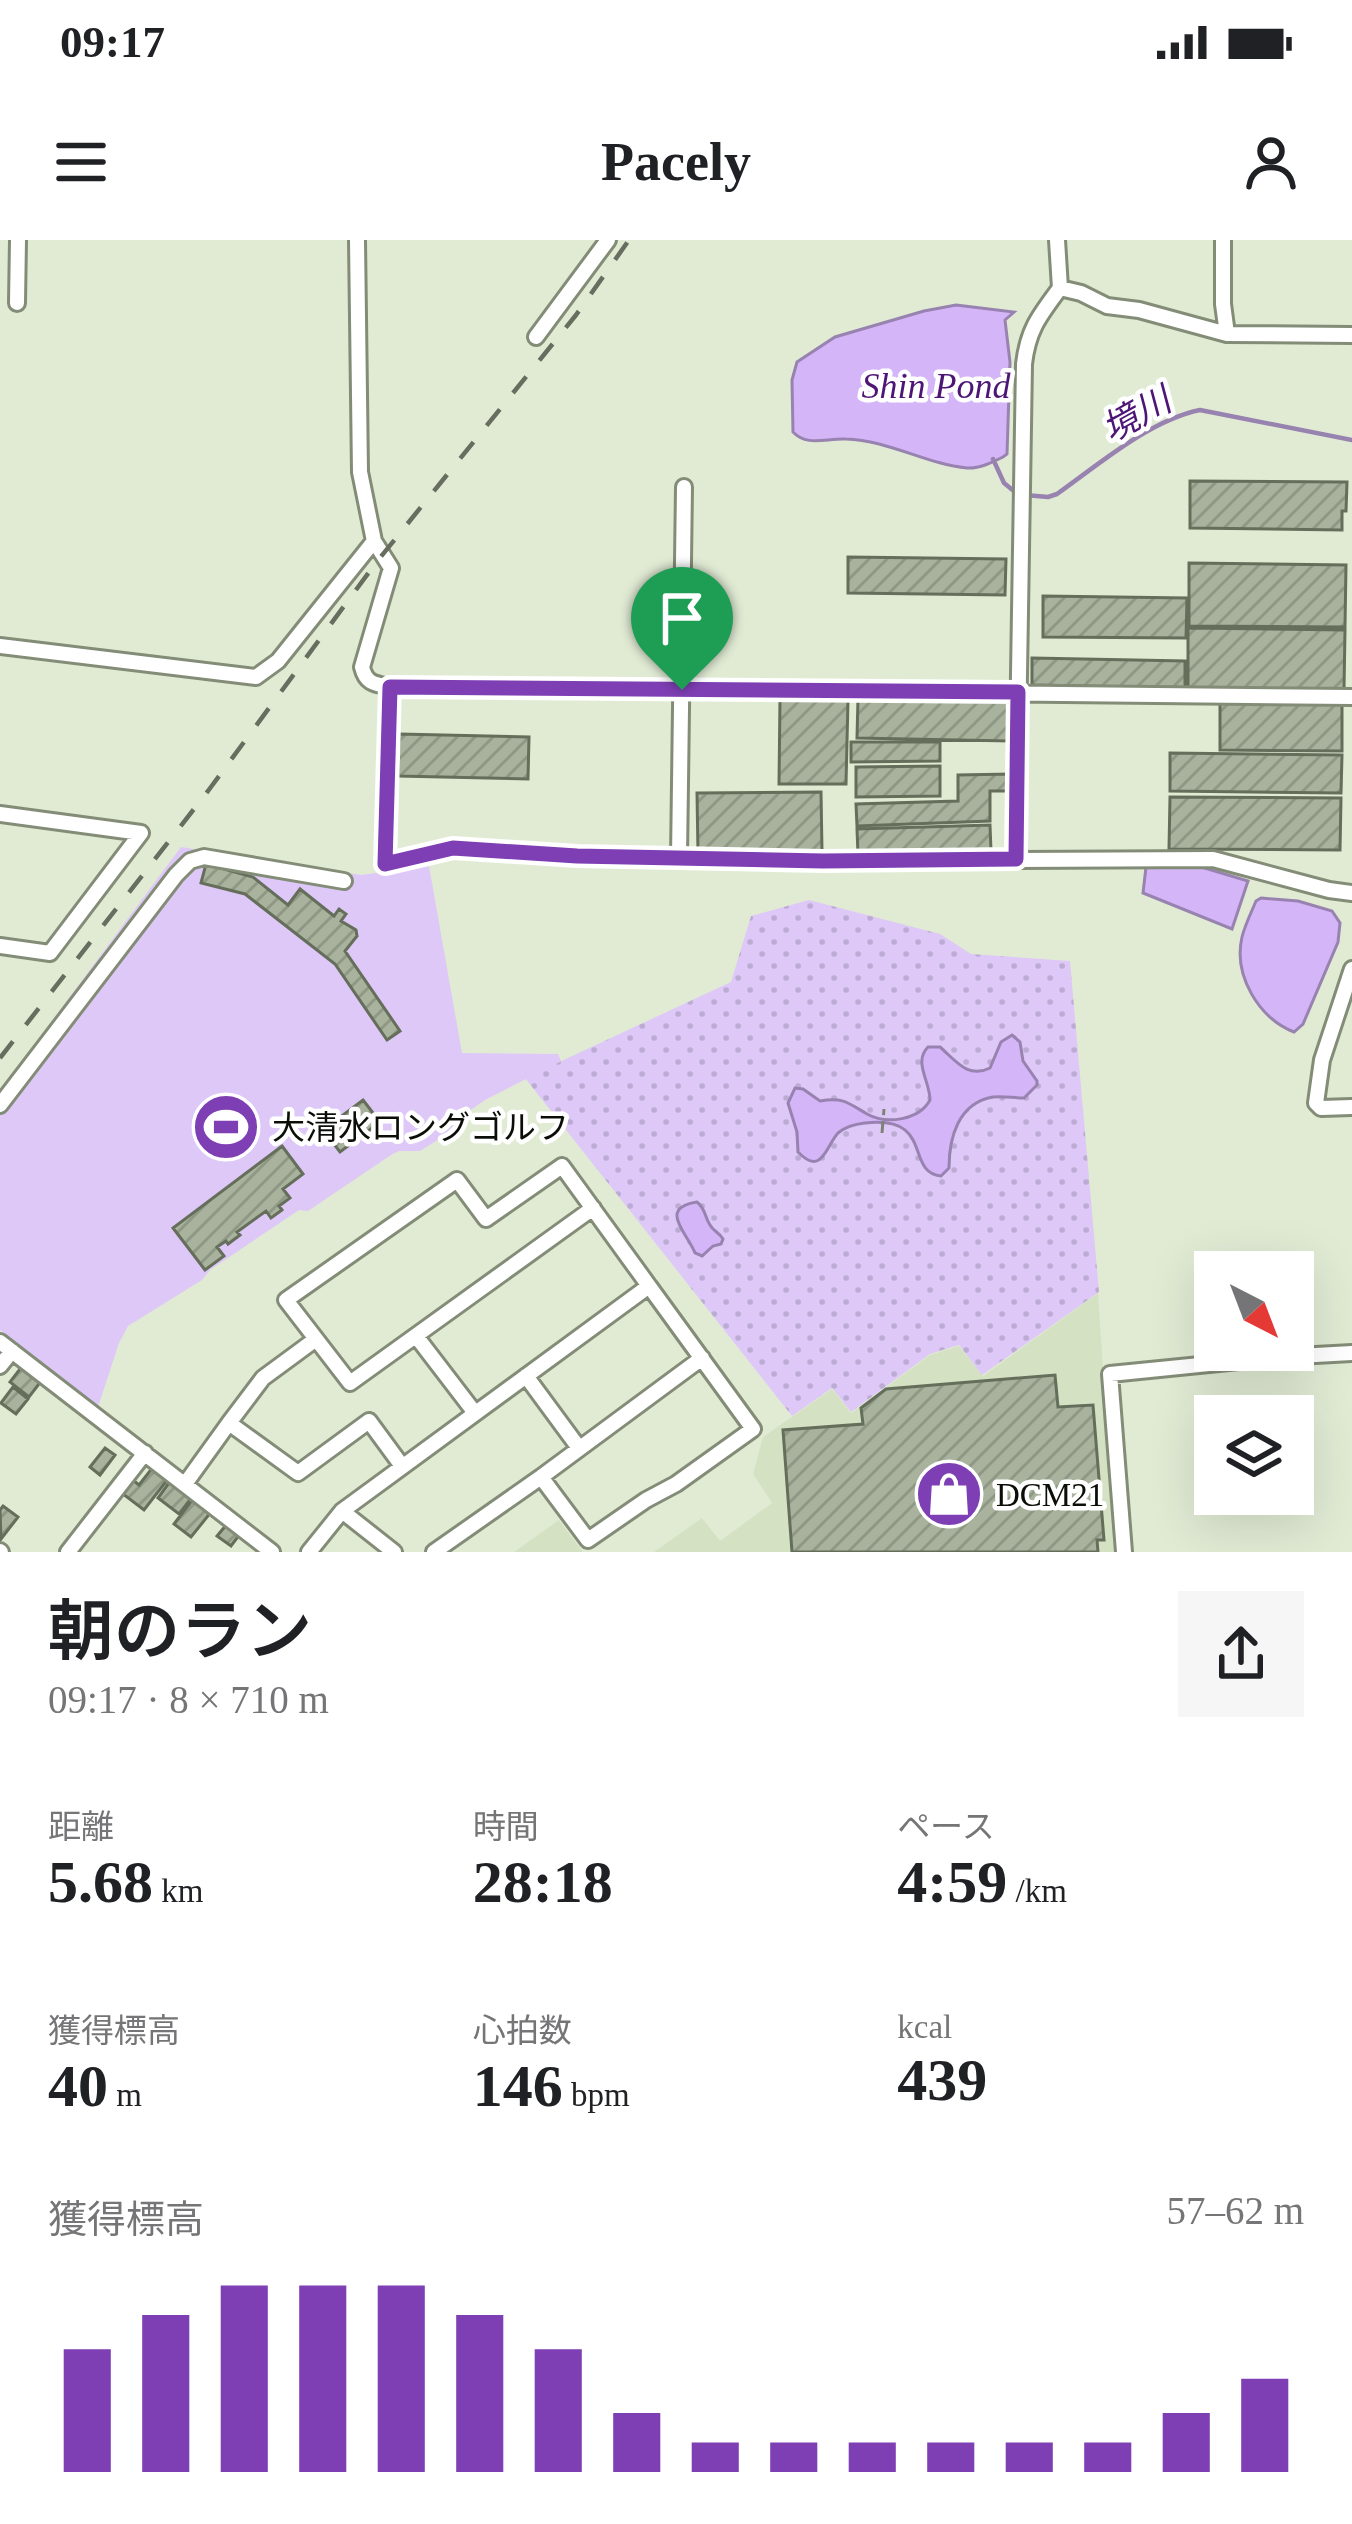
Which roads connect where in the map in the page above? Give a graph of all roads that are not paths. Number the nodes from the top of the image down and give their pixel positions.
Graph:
1 (18, 240) edge
2 (357, 240) edge
3 (608, 240) edge
4 (1057, 240) edge
5 (1223, 240) edge
6 (1060, 288) junction
7 (17, 303) dead end
8 (1227, 334) junction
9 (1352, 335) edge
10 (536, 337) dead end
11 (684, 487) dead end
12 (374, 541) junction
13 (0, 646) edge
14 (390, 687) junction
15 (682, 690) junction
16 (1018, 692) junction
17 (1352, 697) edge
18 (0, 814) edge
19 (679, 857) junction
20 (1016, 859) junction
21 (344, 881) dead end
22 (1352, 893) edge
23 (0, 946) edge
24 (1352, 969) edge
25 (0, 1105) edge
26 (1352, 1108) edge
27 (593, 1208) junction
28 (649, 1286) junction
29 (416, 1336) junction
30 (316, 1339) junction
31 (6, 1346) edge
32 (1352, 1353) edge
33 (702, 1358) junction
34 (0, 1366) edge
35 (526, 1376) junction
36 (475, 1413) junction
37 (229, 1423) junction
38 (579, 1448) junction
39 (145, 1453) junction
40 (403, 1466) junction
41 (541, 1477) junction
42 (185, 1484) junction
43 (342, 1511) junction
44 (68, 1552) edge
45 (272, 1552) edge
46 (309, 1552) edge
47 (394, 1552) edge
48 (434, 1552) edge
49 (1124, 1552) edge

1 - 7 street
2 - 12 street
3 - 10 street
4 - 6 street
5 - 8 street
6 - 8 street
6 - 16 street
8 - 9 street
11 - 15 street
12 - 13 street
12 - 14 street
14 - 15 street
14 - 19 street
15 - 16 street
15 - 19 street
16 - 17 street
16 - 20 street
18 - 23 street
19 - 20 street
20 - 22 street
21 - 25 street
24 - 26 street
27 - 28 street
27 - 29 street
27 - 30 street
28 - 33 street
28 - 35 street
29 - 30 street
29 - 36 street
30 - 37 street
31 - 34 street
31 - 39 street
32 - 49 street
33 - 38 street
33 - 41 street
35 - 36 street
35 - 38 street
36 - 40 street
37 - 40 street
37 - 42 street
38 - 41 street
39 - 42 street
39 - 44 street
40 - 43 street
41 - 48 street
42 - 45 street
43 - 46 street
43 - 47 street

